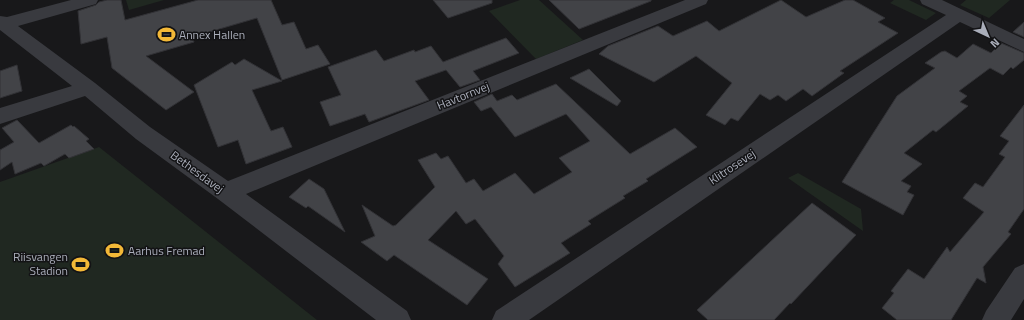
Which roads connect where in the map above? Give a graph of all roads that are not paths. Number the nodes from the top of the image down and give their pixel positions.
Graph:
1 (90, 0) edge
2 (700, 0) edge
3 (928, 0) edge
4 (43, 7) edge
5 (959, 15) junction
6 (2, 22) edge
7 (1024, 46) edge
8 (88, 88) junction
9 (0, 116) edge
10 (226, 192) junction
11 (1024, 276) edge
12 (397, 320) edge
13 (506, 320) edge
14 (996, 320) edge

1 - 4 street
2 - 10 street, Havtornvej
3 - 5 street
4 - 6 street
5 - 7 street
5 - 13 street, Klitrosevej
6 - 8 street, Bethesdavej
8 - 9 street
8 - 10 street, Bethesdavej
10 - 12 street, Bethesdavej
11 - 14 street

